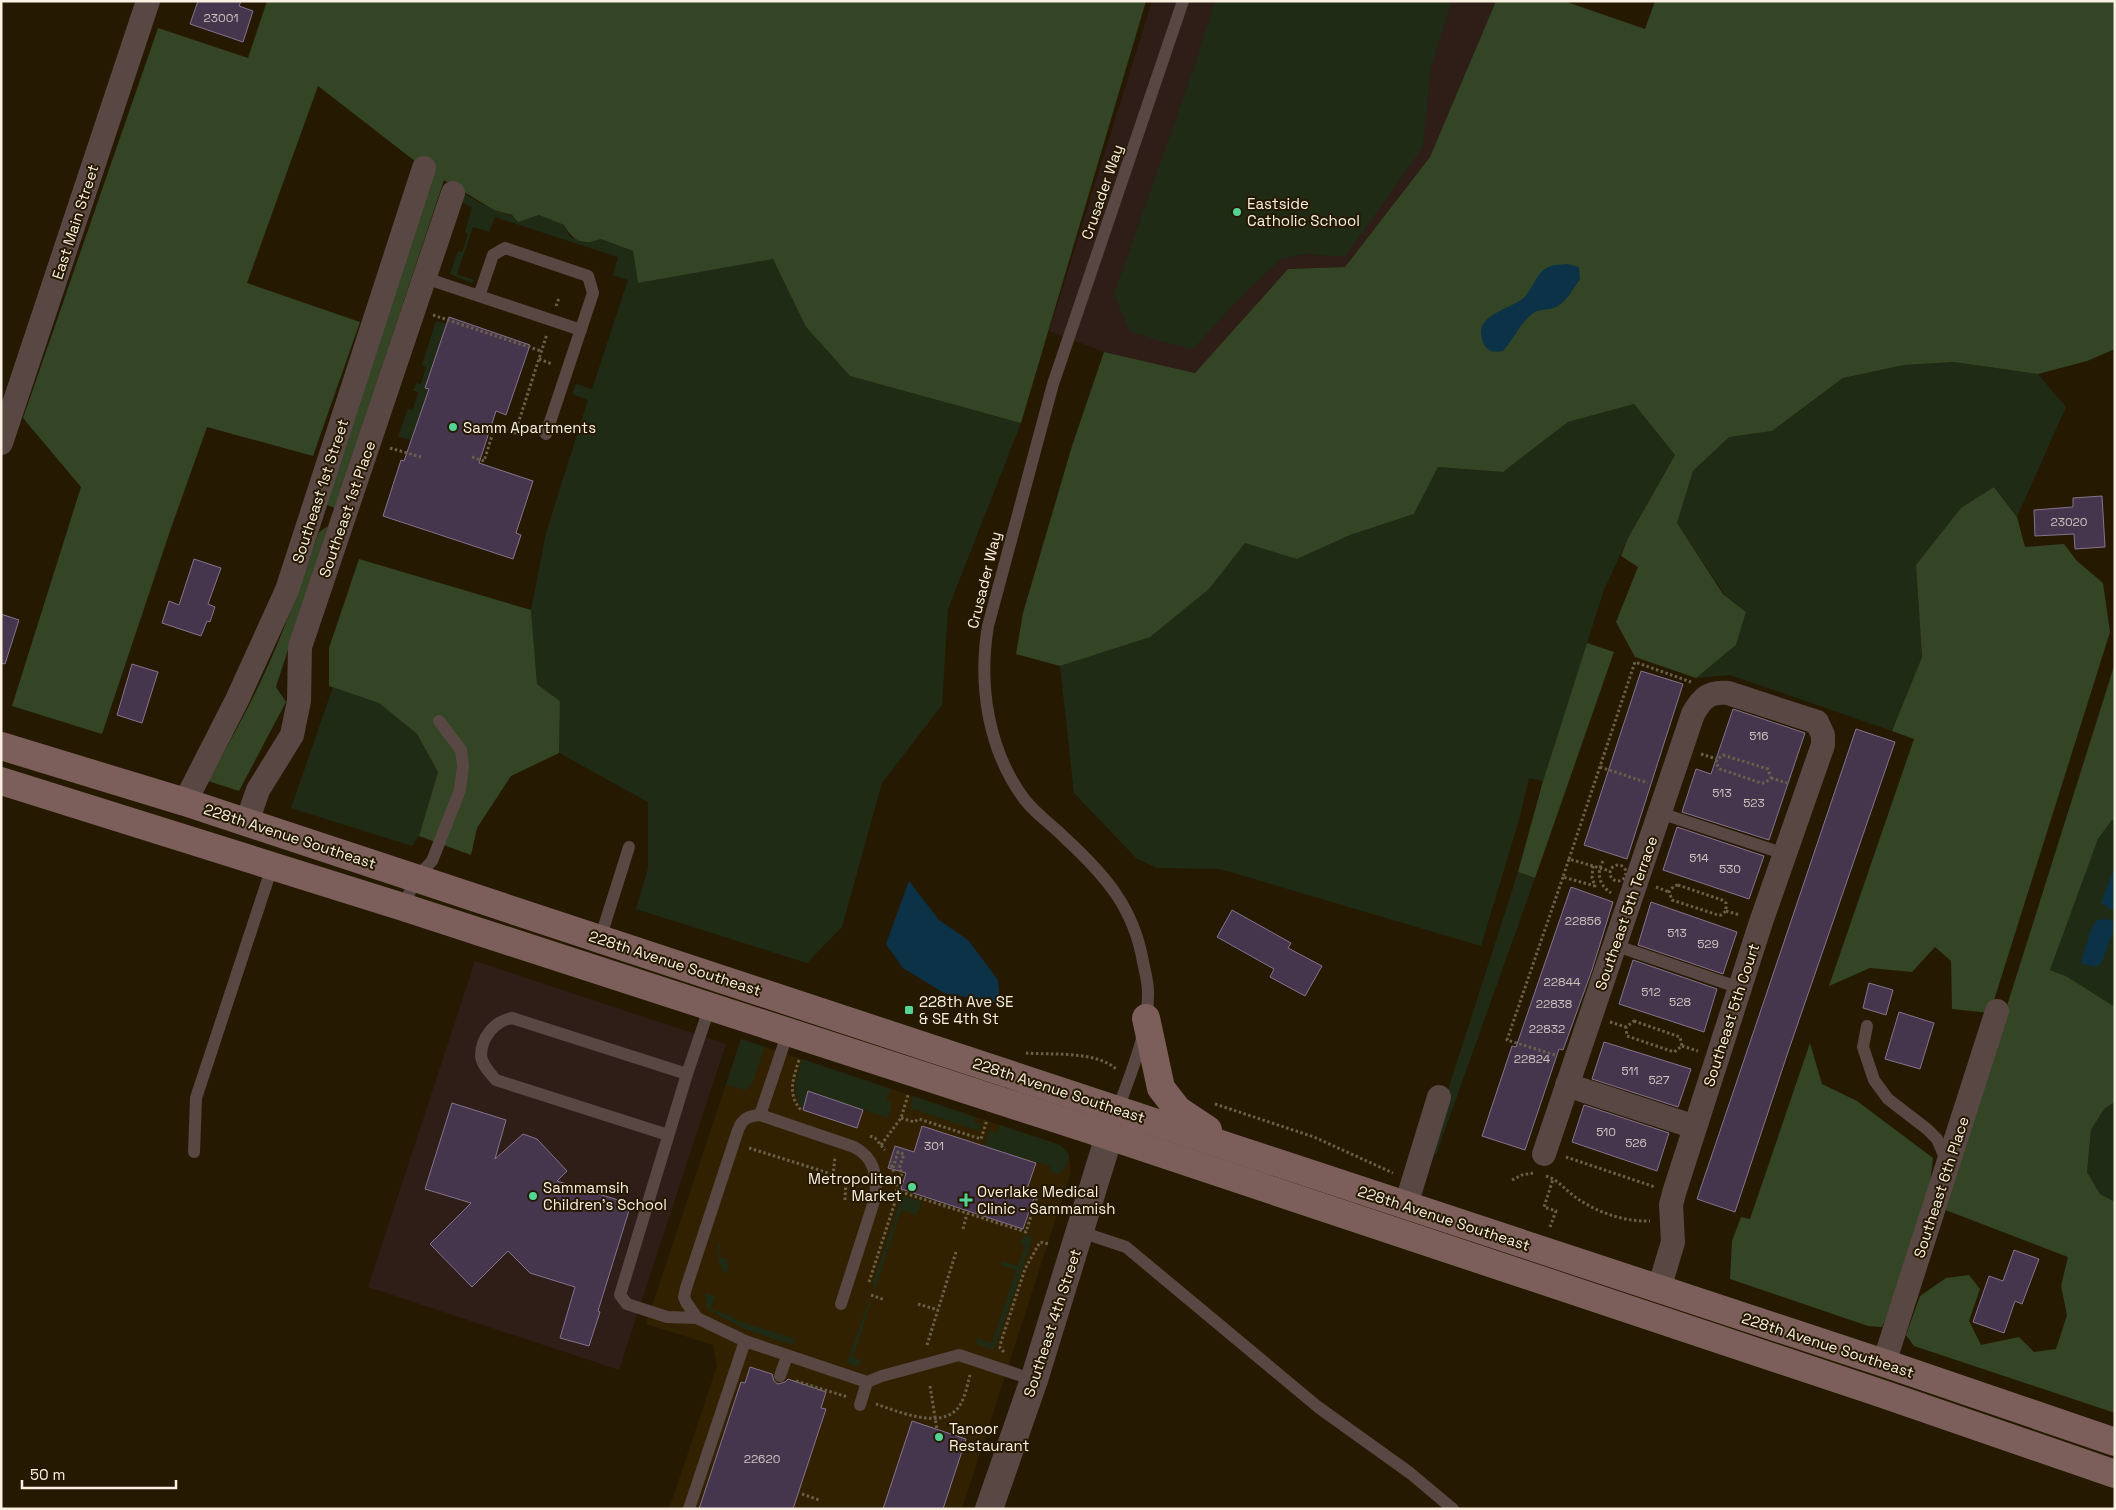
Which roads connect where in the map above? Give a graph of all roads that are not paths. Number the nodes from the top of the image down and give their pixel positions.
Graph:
1 (148, 1) edge
2 (1184, 1) edge
3 (424, 168) dead end
4 (453, 192) dead end
5 (425, 278) junction
6 (479, 296) junction
7 (581, 330) junction
8 (546, 434) dead end
9 (1, 443) edge
10 (440, 721) dead end
11 (1823, 745) joint
12 (1, 746) edge
13 (1, 781) edge
14 (185, 802) junction
15 (1660, 813) junction
16 (247, 822) junction
17 (629, 847) dead end
18 (1785, 854) junction
19 (272, 866) junction
20 (416, 878) junction
21 (403, 907) junction
22 (600, 939) junction
23 (1614, 945) junction
24 (1740, 988) junction
25 (710, 1006) junction
26 (1997, 1011) dead end
27 (1146, 1018) junction
28 (1867, 1026) dead end
29 (788, 1032) junction
30 (687, 1074) junction
31 (1567, 1085) junction
32 (1439, 1098) dead end
33 (1118, 1110) junction
34 (760, 1115) junction
35 (1695, 1127) junction
36 (668, 1135) junction
37 (1109, 1136) junction
38 (194, 1152) dead end
39 (1280, 1163) junction
40 (1542, 1163) road end
41 (1948, 1164) junction
42 (1406, 1205) junction
43 (1081, 1232) junction
44 (1659, 1289) junction
45 (841, 1304) dead end
46 (696, 1318) junction
47 (745, 1341) junction
48 (787, 1356) junction
49 (1884, 1363) junction
50 (784, 1377) road end
51 (1034, 1380) junction
52 (868, 1382) junction
53 (860, 1404) dead end
54 (2115, 1442) edge
55 (2115, 1474) edge
56 (690, 1509) edge
57 (989, 1509) edge
58 (1453, 1509) edge

1 - 9 street, East Main Street
2 - 27 lane, Crusader Way
3 - 14 street, Southeast 1st Street
4 - 5 street, Southeast 1st Place
5 - 6 lane
5 - 16 street, Southeast 1st Place
6 - 7 lane
6 - 7 lane
7 - 8 lane
10 - 20 lane
11 - 15 street, Southeast 5th Terrace
11 - 18 street, Southeast 5th Court
12 - 14 main road, 228th Avenue Southeast
13 - 19 main road, 228th Avenue Southeast
14 - 16 main road, 228th Avenue Southeast
15 - 18 lane
15 - 23 street, Southeast 5th Terrace
16 - 20 main road, 228th Avenue Southeast
17 - 22 lane
18 - 24 street, Southeast 5th Court
19 - 21 main road, 228th Avenue Southeast
19 - 38 lane
20 - 21 lane
20 - 22 main road, 228th Avenue Southeast
21 - 25 main road, 228th Avenue Southeast
22 - 33 main road, 228th Avenue Southeast
23 - 24 lane
23 - 31 street, Southeast 5th Terrace
24 - 35 street, Southeast 5th Court
25 - 29 main road, 228th Avenue Southeast
25 - 30 lane
26 - 41 street, Southeast 6th Place
27 - 33 lane, Crusader Way
27 - 39 main road
28 - 41 lane
29 - 34 lane
29 - 37 main road, 228th Avenue Southeast
30 - 36 lane
30 - 36 lane
31 - 35 street
31 - 40 street, Southeast 5th Terrace
32 - 42 street
33 - 37 lane, Crusader Way
33 - 39 main road, 228th Avenue Southeast
34 - 45 lane
34 - 46 lane
35 - 44 street, Southeast 5th Court
36 - 46 lane
37 - 43 street, Southeast 4th Street
37 - 55 main road, 228th Avenue Southeast
39 - 42 main road, 228th Avenue Southeast
41 - 49 street, Southeast 6th Place
42 - 44 main road, 228th Avenue Southeast
43 - 51 street, Southeast 4th Street
43 - 58 lane
44 - 49 main road, 228th Avenue Southeast
46 - 47 lane
47 - 48 lane
47 - 56 lane
48 - 50 lane
48 - 52 lane
49 - 54 main road, 228th Avenue Southeast
51 - 52 lane
51 - 57 street, Southeast 4th Street
52 - 53 lane

